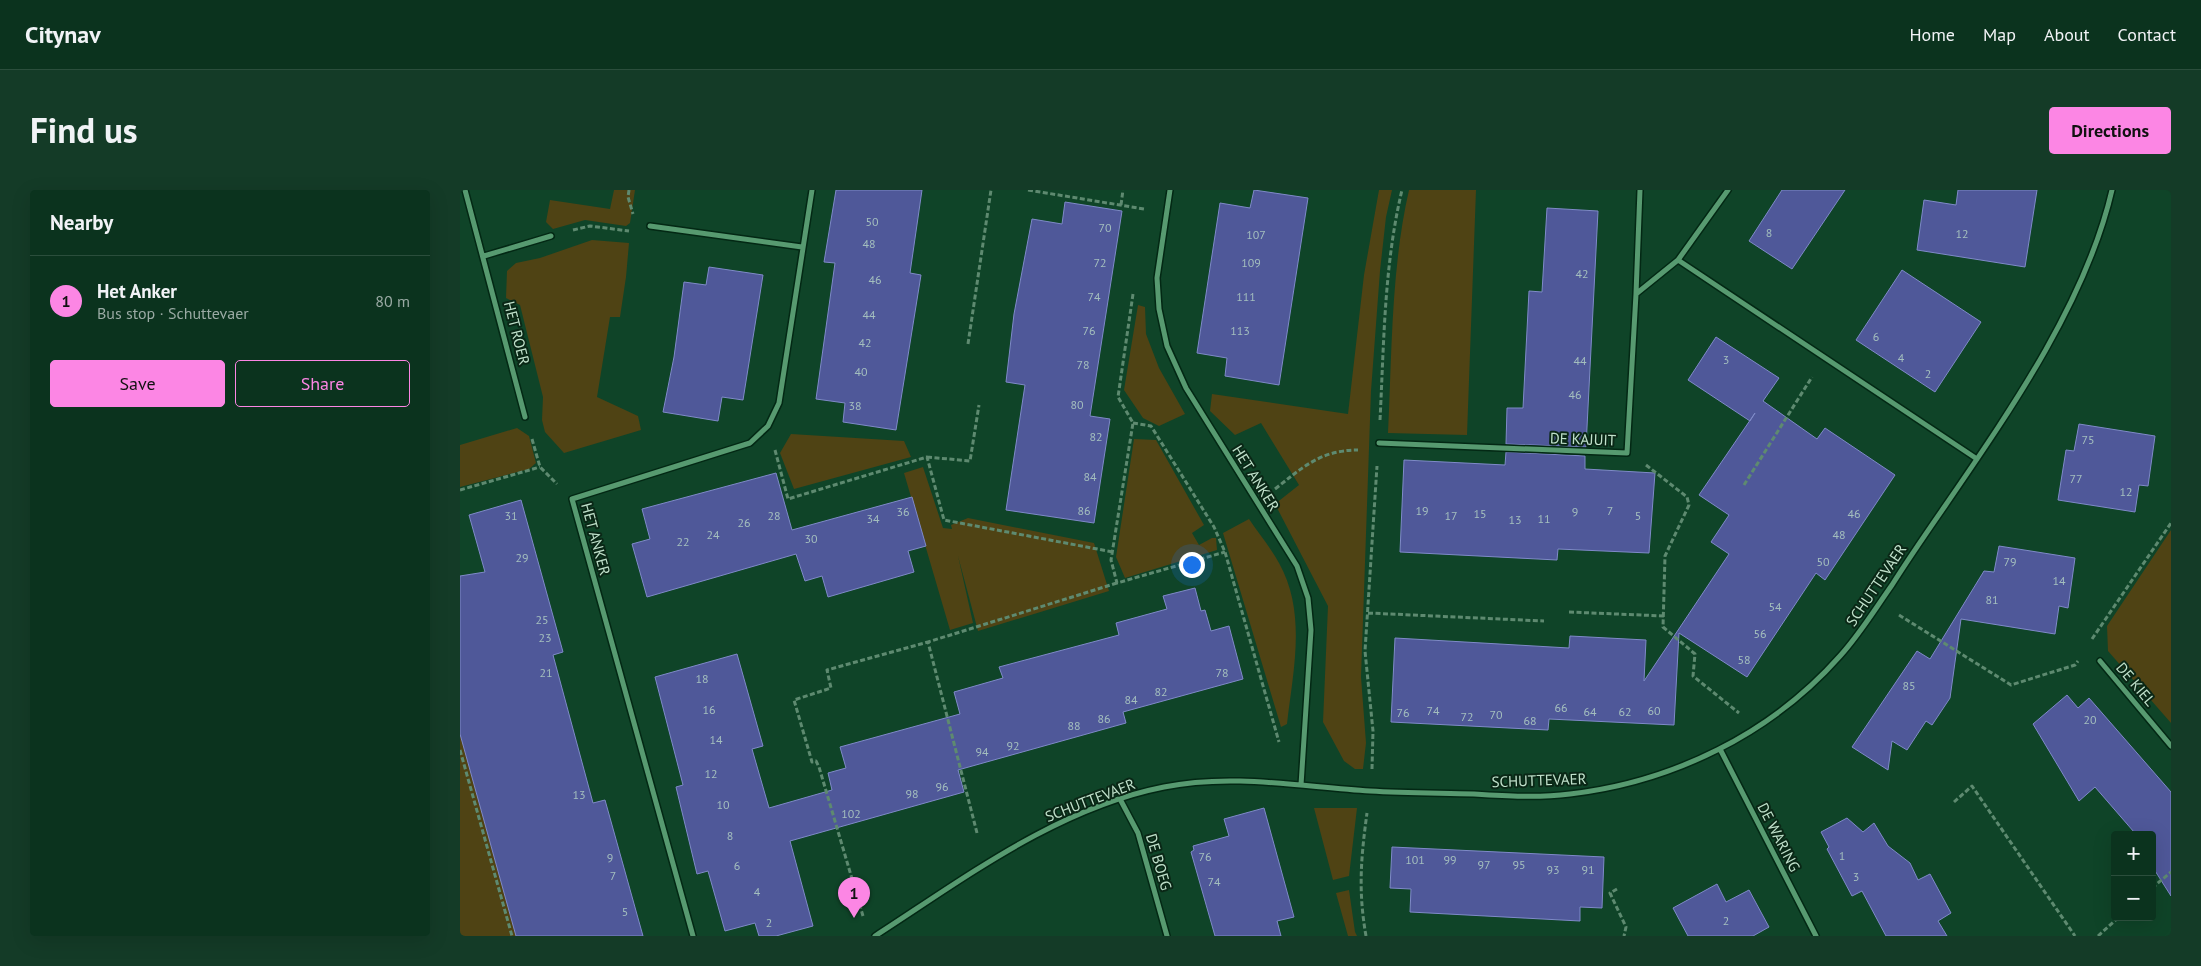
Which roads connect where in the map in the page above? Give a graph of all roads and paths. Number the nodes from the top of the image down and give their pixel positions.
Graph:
1 (466, 190) edge
2 (812, 190) edge
3 (991, 190) edge
4 (1028, 190) edge
5 (1123, 190) edge
6 (1170, 190) edge
7 (1402, 190) edge
8 (1640, 190) edge
9 (1728, 190) edge
10 (2112, 190) edge
11 (1120, 205) junction
12 (1167, 213) junction
13 (650, 226) joint
14 (551, 236) joint
15 (802, 247) junction
16 (484, 256) junction
17 (1678, 260) junction
18 (1134, 290) dead end
19 (1636, 294) junction
20 (968, 344) dead end
21 (1824, 358) junction
22 (979, 405) dead end
23 (525, 417) joint
24 (1133, 423) junction
25 (768, 426) junction
26 (1379, 442) junction
27 (1378, 452) junction
28 (1627, 453) junction
29 (927, 457) junction
30 (1977, 459) junction
31 (540, 467) junction
32 (1744, 485) dead end
33 (460, 490) edge
34 (572, 499) junction
35 (1257, 503) junction
36 (2171, 523) edge
37 (1113, 552) junction
38 (1225, 552) junction
39 (1117, 583) junction
40 (1880, 602) junction
41 (1569, 612) dead end
42 (1368, 613) junction
43 (1664, 616) junction
44 (1544, 621) dead end
45 (928, 642) junction
46 (2087, 647) dead end
47 (2079, 659) dead end
48 (2100, 661) dead end
49 (1757, 728) junction
50 (2171, 746) edge
51 (1720, 749) junction
52 (460, 750) edge
53 (1303, 760) junction
54 (1302, 785) junction
55 (1369, 791) junction
56 (1120, 798) junction
57 (1954, 802) dead end
58 (977, 833) dead end
59 (2171, 872) edge
60 (2156, 885) edge
61 (1617, 889) dead end
62 (864, 917) dead end
63 (2115, 921) edge
64 (512, 936) edge
65 (693, 936) edge
66 (875, 936) edge
67 (1167, 936) edge
68 (1366, 936) edge
69 (1624, 936) edge
70 (1816, 936) edge
71 (2075, 936) edge
72 (2098, 936) edge

1 - 16 street, HET ROER
2 - 15 street, HET ANKER
3 - 20 path
4 - 11 path
5 - 11 path
6 - 12 street, HET ANKER
7 - 26 path
8 - 19 street, DE KAJUIT
9 - 17 street
10 - 30 street, SCHUTTEVAER
11 - 12 path
12 - 35 street, HET ANKER
13 - 14 path
13 - 15 street
14 - 16 street
15 - 25 street, HET ANKER
16 - 23 street, HET ROER
17 - 19 street
17 - 21 street
18 - 24 path
19 - 28 street, DE KAJUIT
21 - 30 street
21 - 32 path
22 - 29 path
23 - 31 path
24 - 37 path
24 - 38 path
25 - 29 path
25 - 34 street, HET ANKER
26 - 27 path
26 - 28 street, DE KAJUIT
27 - 35 path
27 - 42 path
28 - 43 path
29 - 37 path
30 - 40 street, SCHUTTEVAER
31 - 33 path
31 - 34 path
34 - 65 street, HET ANKER
35 - 53 street, HET ANKER
36 - 46 path
37 - 39 path
38 - 39 path
38 - 53 path
39 - 45 path
40 - 47 path
40 - 49 street, SCHUTTEVAER
41 - 43 path
42 - 44 path
42 - 55 path
43 - 49 path
45 - 58 path
45 - 62 path
48 - 50 street, DE KIEL
49 - 51 street, SCHUTTEVAER
51 - 55 street, SCHUTTEVAER
51 - 70 street, DE WARING
52 - 64 path
53 - 54 street, HET ANKER
54 - 55 street, SCHUTTEVAER
54 - 56 street, SCHUTTEVAER
55 - 68 path
56 - 66 street, SCHUTTEVAER
56 - 67 street, DE BOEG
57 - 71 path
59 - 60 path
61 - 69 path
63 - 72 path

